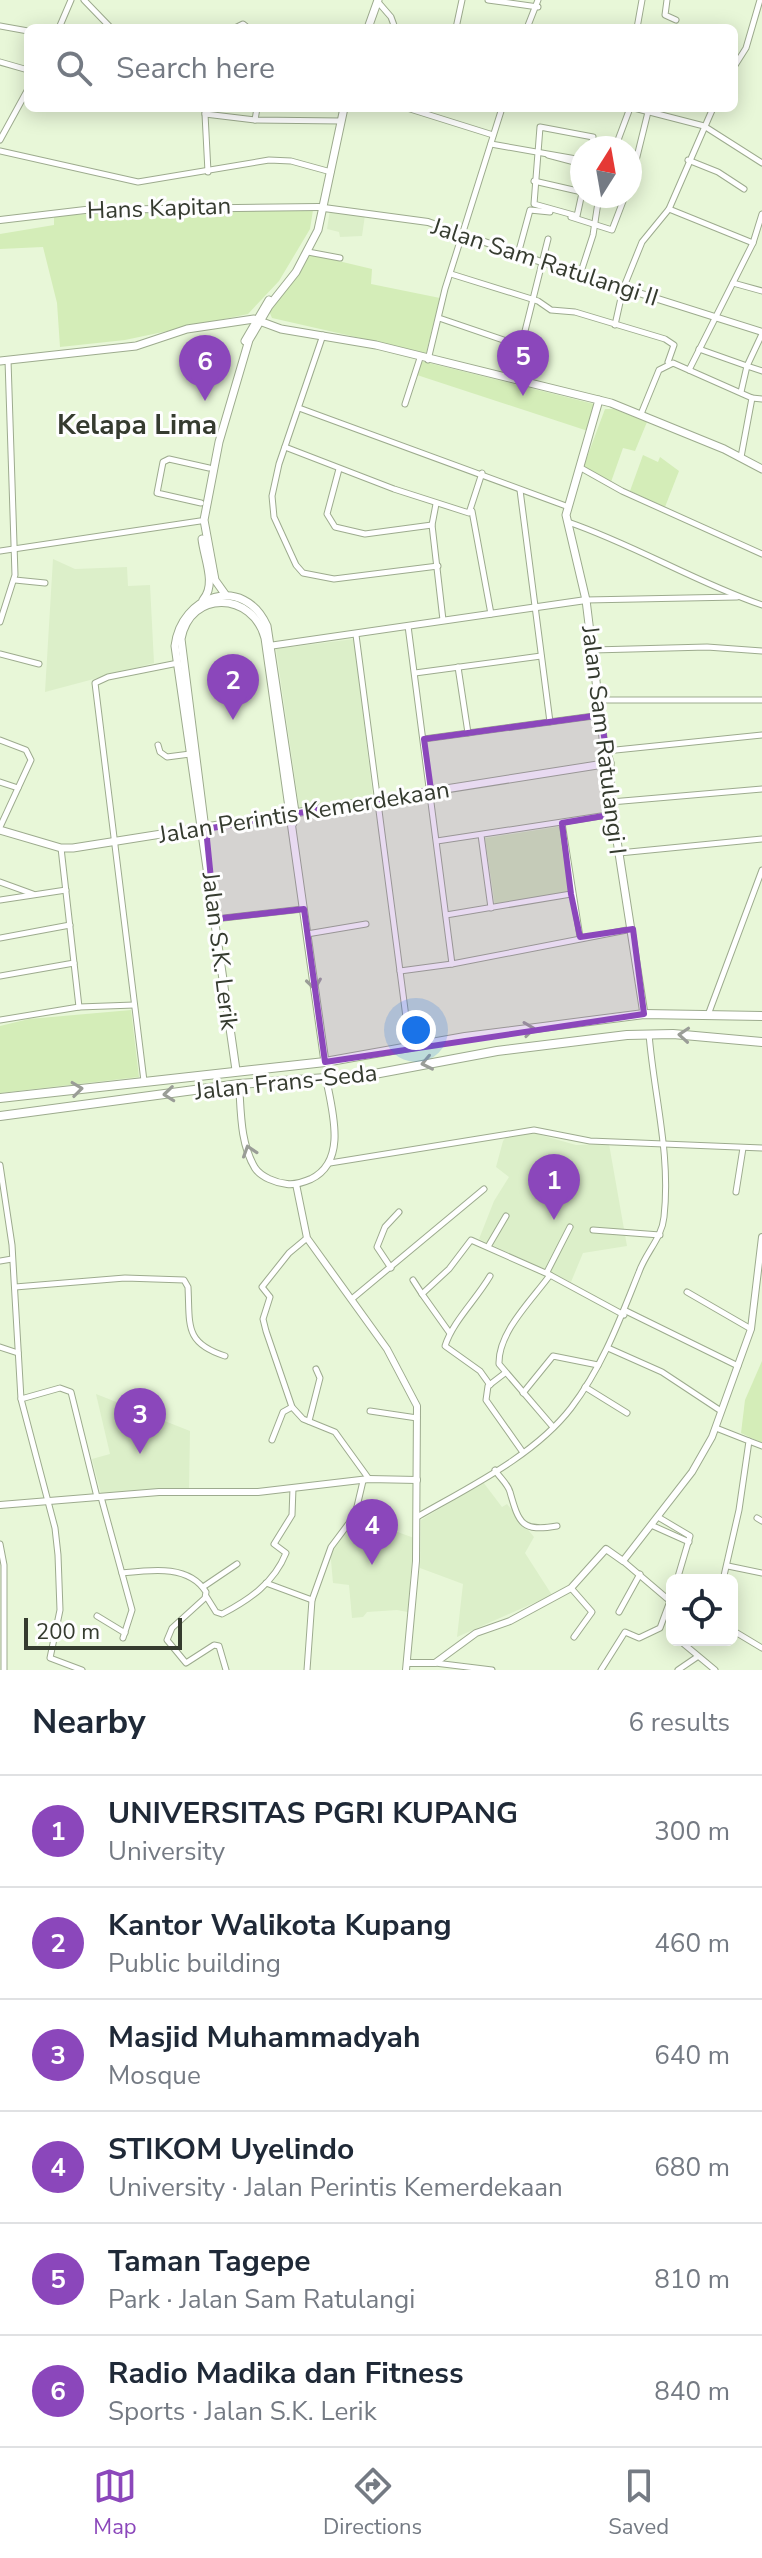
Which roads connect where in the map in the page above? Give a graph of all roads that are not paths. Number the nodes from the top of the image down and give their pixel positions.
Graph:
1 (71, 0) edge
2 (84, 0) edge
3 (462, 0) edge
4 (488, 0) edge
5 (642, 0) edge
6 (667, 0) edge
7 (760, 0) edge
8 (378, 1) edge
9 (538, 3) edge
10 (676, 20) dead end
11 (61, 24) edge
12 (107, 24) edge
13 (369, 24) edge
14 (394, 24) edge
15 (457, 24) edge
16 (531, 24) edge
17 (638, 24) edge
18 (0, 26) edge
19 (24, 30) edge
20 (738, 61) edge
21 (0, 62) edge
22 (24, 69) edge
23 (24, 96) edge
24 (205, 112) edge
25 (211, 112) edge
26 (256, 112) edge
27 (343, 112) edge
28 (420, 112) edge
29 (435, 112) edge
30 (501, 112) edge
31 (630, 112) edge
32 (648, 112) joint
33 (711, 112) edge
34 (434, 116) junction
35 (255, 120) junction
36 (341, 121) junction
37 (704, 126) junction
38 (493, 135) junction
39 (588, 136) edge
40 (620, 136) edge
41 (642, 136) edge
42 (0, 140) edge
43 (491, 144) junction
44 (0, 151) edge
45 (536, 152) junction
46 (570, 160) edge
47 (688, 160) junction
48 (762, 163) edge
49 (329, 172) junction
50 (208, 173) junction
51 (534, 181) junction
52 (744, 189) dead end
53 (570, 190) edge
54 (322, 208) junction
55 (579, 208) edge
56 (596, 208) edge
57 (620, 208) edge
58 (669, 209) junction
59 (762, 214) edge
60 (0, 220) edge
61 (593, 224) junction
62 (465, 235) junction
63 (548, 239) dead end
64 (753, 243) junction
65 (308, 252) junction
66 (518, 254) junction
67 (340, 258) dead end
68 (541, 262) junction
69 (451, 274) junction
70 (580, 275) junction
71 (733, 283) junction
72 (623, 289) junction
73 (762, 291) edge
74 (531, 300) junction
75 (439, 318) junction
76 (714, 318) junction
77 (256, 325) junction
78 (615, 325) junction
79 (762, 333) edge
80 (323, 335) junction
81 (522, 346) junction
82 (699, 349) junction
83 (424, 359) junction
84 (668, 362) junction
85 (4, 363) edge
86 (747, 366) junction
87 (689, 370) junction
88 (762, 371) edge
89 (513, 379) junction
90 (741, 392) junction
91 (752, 398) junction
92 (762, 399) edge
93 (599, 400) junction
94 (405, 404) dead end
95 (299, 408) junction
96 (641, 414) junction
97 (9, 428) junction
98 (0, 430) edge
99 (285, 447) junction
100 (741, 457) junction
101 (209, 468) junction
102 (581, 468) junction
103 (339, 469) junction
104 (762, 469) edge
105 (482, 473) junction
106 (520, 489) junction
107 (201, 503) junction
108 (436, 504) junction
109 (566, 506) junction
110 (472, 511) junction
111 (200, 521) junction
112 (567, 521) junction
113 (432, 525) junction
114 (14, 548) junction
115 (0, 551) edge
116 (762, 554) edge
117 (438, 566) junction
118 (15, 580) junction
119 (45, 583) dead end
120 (737, 597) junction
121 (234, 598) junction
122 (586, 600) junction
123 (761, 602) edge
124 (199, 603) junction
125 (534, 609) junction
126 (491, 614) junction
127 (443, 620) junction
128 (0, 622) edge
129 (408, 626) junction
130 (356, 635) junction
131 (269, 646) junction
132 (593, 650) junction
133 (762, 651) edge
134 (0, 654) edge
135 (541, 656) junction
136 (180, 662) junction
137 (39, 664) dead end
138 (458, 667) junction
139 (415, 673) junction
140 (599, 700) junction
141 (762, 700) edge
142 (601, 715) junction
143 (550, 722) junction
144 (468, 733) junction
145 (762, 735) edge
146 (424, 739) junction
147 (0, 740) edge
148 (158, 745) dead end
149 (605, 751) junction
150 (190, 754) junction
151 (610, 763) junction
152 (0, 782) edge
153 (18, 788) junction
154 (762, 789) edge
155 (431, 790) junction
156 (376, 800) junction
157 (611, 802) junction
158 (291, 813) junction
159 (615, 814) junction
160 (562, 823) junction
161 (0, 828) edge
162 (203, 829) junction
163 (481, 835) junction
164 (762, 839) edge
165 (437, 841) junction
166 (116, 843) junction
167 (61, 848) junction
168 (619, 853) junction
169 (762, 870) edge
170 (0, 882) edge
171 (66, 890) junction
172 (571, 894) junction
173 (36, 895) junction
174 (0, 900) edge
175 (491, 908) junction
176 (303, 909) junction
177 (446, 915) junction
178 (215, 919) junction
179 (366, 924) dead end
180 (70, 925) junction
181 (633, 929) junction
182 (306, 934) junction
183 (580, 937) junction
184 (0, 938) edge
185 (74, 963) junction
186 (452, 964) junction
187 (400, 971) junction
188 (0, 976) edge
189 (134, 1005) junction
190 (79, 1007) junction
191 (644, 1014) junction
192 (708, 1015) junction
193 (762, 1016) edge
194 (0, 1020) edge
195 (649, 1033) junction
196 (494, 1034) junction
197 (480, 1036) junction
198 (762, 1042) edge
199 (410, 1048) junction
200 (497, 1051) junction
201 (484, 1054) junction
202 (325, 1062) junction
203 (236, 1070) junction
204 (326, 1078) junction
205 (144, 1081) junction
206 (239, 1084) junction
207 (46, 1093) junction
208 (29, 1095) junction
209 (0, 1098) edge
210 (47, 1110) junction
211 (31, 1112) junction
212 (0, 1116) edge
213 (664, 1141) junction
214 (743, 1148) junction
215 (762, 1148) edge
216 (330, 1163) junction
217 (0, 1165) edge
218 (1, 1179) edge
219 (296, 1184) junction
220 (484, 1189) dead end
221 (736, 1192) dead end
222 (399, 1212) dead end
223 (506, 1216) dead end
224 (570, 1227) dead end
225 (593, 1230) dead end
226 (660, 1235) junction
227 (762, 1237) edge
228 (307, 1238) junction
229 (489, 1245) junction
230 (12, 1259) junction
231 (0, 1261) edge
232 (391, 1268) junction
233 (548, 1274) junction
234 (490, 1276) dead end
235 (413, 1280) dead end
236 (15, 1287) junction
237 (687, 1292) dead end
238 (422, 1294) junction
239 (353, 1298) junction
240 (625, 1313) junction
241 (751, 1329) junction
242 (449, 1332) junction
243 (0, 1347) edge
244 (608, 1348) junction
245 (18, 1353) junction
246 (225, 1356) dead end
247 (598, 1365) junction
248 (738, 1366) junction
249 (316, 1369) dead end
250 (505, 1373) junction
251 (490, 1385) junction
252 (585, 1387) junction
253 (523, 1393) junction
254 (21, 1399) junction
255 (292, 1407) junction
256 (370, 1411) dead end
257 (721, 1411) junction
258 (627, 1413) dead end
259 (419, 1418) junction
260 (309, 1421) junction
261 (553, 1427) junction
262 (716, 1428) junction
263 (272, 1440) dead end
264 (749, 1441) junction
265 (762, 1446) edge
266 (523, 1451) junction
267 (495, 1470) junction
268 (366, 1480) junction
269 (417, 1480) junction
270 (293, 1488) junction
271 (99, 1497) junction
272 (48, 1502) junction
273 (0, 1505) edge
274 (417, 1517) junction
275 (658, 1517) junction
276 (665, 1521) junction
277 (651, 1525) junction
278 (557, 1526) dead end
279 (660, 1529) junction
280 (689, 1542) junction
281 (0, 1544) edge
282 (623, 1561) junction
283 (237, 1564) dead end
284 (728, 1566) junction
285 (122, 1573) junction
286 (762, 1573) edge
287 (640, 1574) junction
288 (679, 1574) edge
289 (725, 1574) edge
290 (266, 1583) junction
291 (203, 1587) junction
292 (571, 1588) junction
293 (206, 1596) junction
294 (312, 1600) junction
295 (619, 1612) dead end
296 (97, 1616) dead end
297 (738, 1634) edge
298 (574, 1637) dead end
299 (685, 1646) edge
300 (762, 1648) edge
301 (697, 1657) junction
302 (435, 1663) junction
303 (407, 1666) edge
304 (4, 1670) edge
305 (82, 1670) edge
306 (226, 1670) edge
307 (307, 1670) edge
308 (492, 1670) edge
309 (601, 1670) edge
310 (678, 1670) edge
311 (715, 1670) edge

1 - 11 street
2 - 12 street
3 - 15 street
4 - 9 street
5 - 17 street
6 - 10 street
7 - 20 street
8 - 13 main road
8 - 14 street
9 - 16 street
18 - 19 street
21 - 22 street
23 - 42 street
24 - 50 street
25 - 35 street
26 - 35 street
27 - 36 main road
28 - 34 street
29 - 34 street
30 - 38 street
31 - 40 street
32 - 37 street
32 - 41 street
33 - 37 street
34 - 38 street
35 - 36 street
36 - 49 main road
37 - 47 street
37 - 48 street
38 - 43 street
39 - 45 street
43 - 45 street
43 - 62 street
44 - 50 street
45 - 46 street
45 - 51 street
47 - 52 street
47 - 58 street
49 - 50 street
49 - 54 main road
51 - 53 street
51 - 55 street
54 - 60 street, Hans Kapitan
54 - 62 street, Jalan Sam Ratulangi II
54 - 65 main road
54 - 77 main road
56 - 61 street
57 - 61 street
58 - 64 street
58 - 72 street
59 - 64 street
61 - 66 street
61 - 70 street
62 - 66 street, Jalan Sam Ratulangi II
62 - 69 street
63 - 68 street
64 - 71 street
65 - 67 street
65 - 77 main road
66 - 68 street, Jalan Sam Ratulangi II
68 - 70 street, Jalan Sam Ratulangi II
68 - 74 street
69 - 74 street
69 - 75 street
70 - 72 street, Jalan Sam Ratulangi II
71 - 73 street
71 - 76 street
72 - 76 street, Jalan Sam Ratulangi II
72 - 78 street
74 - 78 street
74 - 81 street
75 - 81 street
75 - 83 street
76 - 79 street, Jalan Sam Ratulangi II
76 - 82 street
77 - 80 main road
77 - 85 main road
77 - 101 main road
77 - 121 main road
78 - 84 street
79 - 86 street
80 - 83 main road
80 - 95 street
81 - 89 street
82 - 86 street
82 - 87 street
83 - 89 main road
83 - 94 street
84 - 87 street
84 - 96 street
85 - 97 street
86 - 88 street
86 - 90 street
87 - 90 street
89 - 93 main road
90 - 91 street
91 - 92 street
91 - 100 street
93 - 96 main road
93 - 102 main road, Jalan Sam Ratulangi I
95 - 99 street
95 - 105 street
96 - 100 main road
97 - 98 street
97 - 114 street
99 - 103 street
99 - 117 street
100 - 104 main road
101 - 107 main road
101 - 107 street
102 - 109 main road, Jalan Sam Ratulangi I
102 - 116 street
103 - 108 street
103 - 113 street
105 - 106 street
105 - 110 street
106 - 109 street
106 - 125 street
107 - 111 main road
108 - 110 street
108 - 113 street
109 - 112 main road, Jalan Sam Ratulangi I
110 - 126 street
111 - 114 street
111 - 124 main road
112 - 120 street
112 - 122 main road, Jalan Sam Ratulangi I
113 - 117 street
114 - 115 street
114 - 118 street
117 - 127 street
118 - 119 street
118 - 128 street
120 - 122 street
120 - 123 street
121 - 124 main road
121 - 131 main road
122 - 125 street
122 - 132 main road, Jalan Sam Ratulangi I
124 - 136 main road
125 - 126 street
125 - 135 street
126 - 127 street
127 - 129 street
129 - 130 street
129 - 139 street
130 - 131 street
130 - 156 street
131 - 136 main road
131 - 158 main road
132 - 133 street
132 - 140 main road, Jalan Sam Ratulangi I
134 - 137 street
135 - 138 street
135 - 143 street
136 - 150 main road
136 - 162 main road
136 - 166 street
138 - 139 street
138 - 144 street
139 - 146 street
140 - 141 street
140 - 142 main road, Jalan Sam Ratulangi I
142 - 143 street
142 - 149 main road, Jalan Sam Ratulangi I
143 - 144 street
144 - 146 street
145 - 149 street
146 - 155 street
147 - 153 street
148 - 150 street
149 - 151 main road, Jalan Sam Ratulangi I
150 - 162 main road
151 - 155 main road, Jalan Perintis Kemerdekaan
151 - 157 main road, Jalan Sam Ratulangi I
152 - 153 street
153 - 161 street
154 - 157 street
155 - 156 main road, Jalan Perintis Kemerdekaan
155 - 165 street
156 - 158 main road, Jalan Perintis Kemerdekaan
156 - 187 street
157 - 159 main road, Jalan Sam Ratulangi I
158 - 162 main road, Jalan Perintis Kemerdekaan
158 - 176 main road
159 - 160 street
159 - 168 main road, Jalan Sam Ratulangi I
160 - 163 street
160 - 172 street
161 - 167 main road, Jalan Perintis Kemerdekaan
162 - 166 main road, Jalan Perintis Kemerdekaan
162 - 178 main road, Jalan S.K. Lerik
163 - 165 street
163 - 175 street
164 - 168 street
165 - 177 street
166 - 167 main road, Jalan Perintis Kemerdekaan
166 - 189 street
167 - 171 street
168 - 181 main road, Jalan Sam Ratulangi I
169 - 192 street
170 - 173 street
171 - 173 street
171 - 180 street
172 - 175 street
172 - 183 street
173 - 174 street
175 - 177 street
176 - 178 street
176 - 182 main road
177 - 186 street
178 - 203 main road, Jalan S.K. Lerik
179 - 182 street
180 - 184 street
180 - 185 street
181 - 183 street
181 - 191 main road, Jalan Sam Ratulangi I
182 -> 202 main road
183 - 186 street
185 - 188 street
185 - 190 street
186 - 187 street
187 - 199 street
189 - 190 street
189 - 205 street
190 - 194 street
191 - 192 main road, Jalan Frans-Seda
196 -> 191 main road, Jalan Frans-Seda
192 - 193 main road, Jalan Frans-Seda
198 -> 195 main road, Jalan Frans-Seda
195 - 200 main road, Jalan Frans-Seda
195 - 213 street
196 - 197 main road, Jalan Frans-Seda
196 - 200 main road
197 - 199 main road, Jalan Frans-Seda
197 - 201 main road
199 - 202 main road, Jalan Frans-Seda
200 - 201 main road, Jalan Frans-Seda
201 -> 204 main road, Jalan Frans-Seda
202 - 203 main road, Jalan Frans-Seda
203 - 205 main road, Jalan Frans-Seda
204 - 206 main road, Jalan Frans-Seda
204 - 216 street
207 -> 205 main road, Jalan Frans-Seda
206 -> 210 main road, Jalan Frans-Seda
219 -> 206 street
207 - 208 main road, Jalan Frans-Seda
207 - 210 main road
208 - 209 main road, Jalan Frans-Seda
208 - 211 main road
210 - 211 main road, Jalan Frans-Seda
211 - 212 main road, Jalan Frans-Seda
213 - 214 street
213 - 216 street
213 - 226 street
214 - 215 street
214 - 221 street
216 - 219 street
217 - 218 street
218 - 230 street
219 - 228 street
220 - 232 street
222 - 232 street
223 - 229 street
224 - 233 street
225 - 226 street
226 - 240 street
227 - 241 street
228 - 239 street
228 - 255 street
229 - 233 street
229 - 238 street
230 - 231 street
230 - 236 street
232 - 239 street
233 - 240 street
233 - 250 street
234 - 242 street
235 - 238 street
236 - 245 street
236 - 246 street
237 - 241 street
238 - 242 street
239 - 259 street
240 - 244 street
240 - 248 street
241 - 248 street
242 - 251 street
243 - 245 street
244 - 247 street
244 - 257 street
245 - 254 street
247 - 252 street
247 - 253 street
248 - 257 street
249 - 260 street
250 - 251 street
250 - 253 street
251 - 266 street
252 - 258 street
252 - 261 street
253 - 261 street
254 - 271 street
254 - 272 street
255 - 260 street
255 - 263 street
256 - 259 street
257 - 262 street
259 - 269 street
260 - 268 street
261 - 266 street
262 - 264 street
262 - 275 street
264 - 265 street
264 - 284 street
266 - 267 street
267 - 274 street
267 - 278 street
268 - 269 street
268 - 270 street
268 - 294 street
269 - 274 street
270 - 271 street
270 - 290 street
271 - 272 street
271 - 285 street
272 - 273 street
272 - 305 street
274 - 303 street
275 - 276 street
275 - 277 street
276 - 279 street
276 - 280 street
277 - 279 street
277 - 282 street
279 - 280 street
280 - 288 street
281 - 304 street
282 - 287 street
282 - 292 street
283 - 291 street
284 - 286 street
284 - 289 street
285 - 291 street
285 - 296 street
287 - 295 street
287 - 309 street
290 - 293 street
290 - 294 street
291 - 293 street
292 - 298 street
292 - 302 street
293 - 306 street
294 - 307 street
297 - 300 street
299 - 301 street
301 - 310 street
301 - 311 street
302 - 303 street
302 - 308 street

